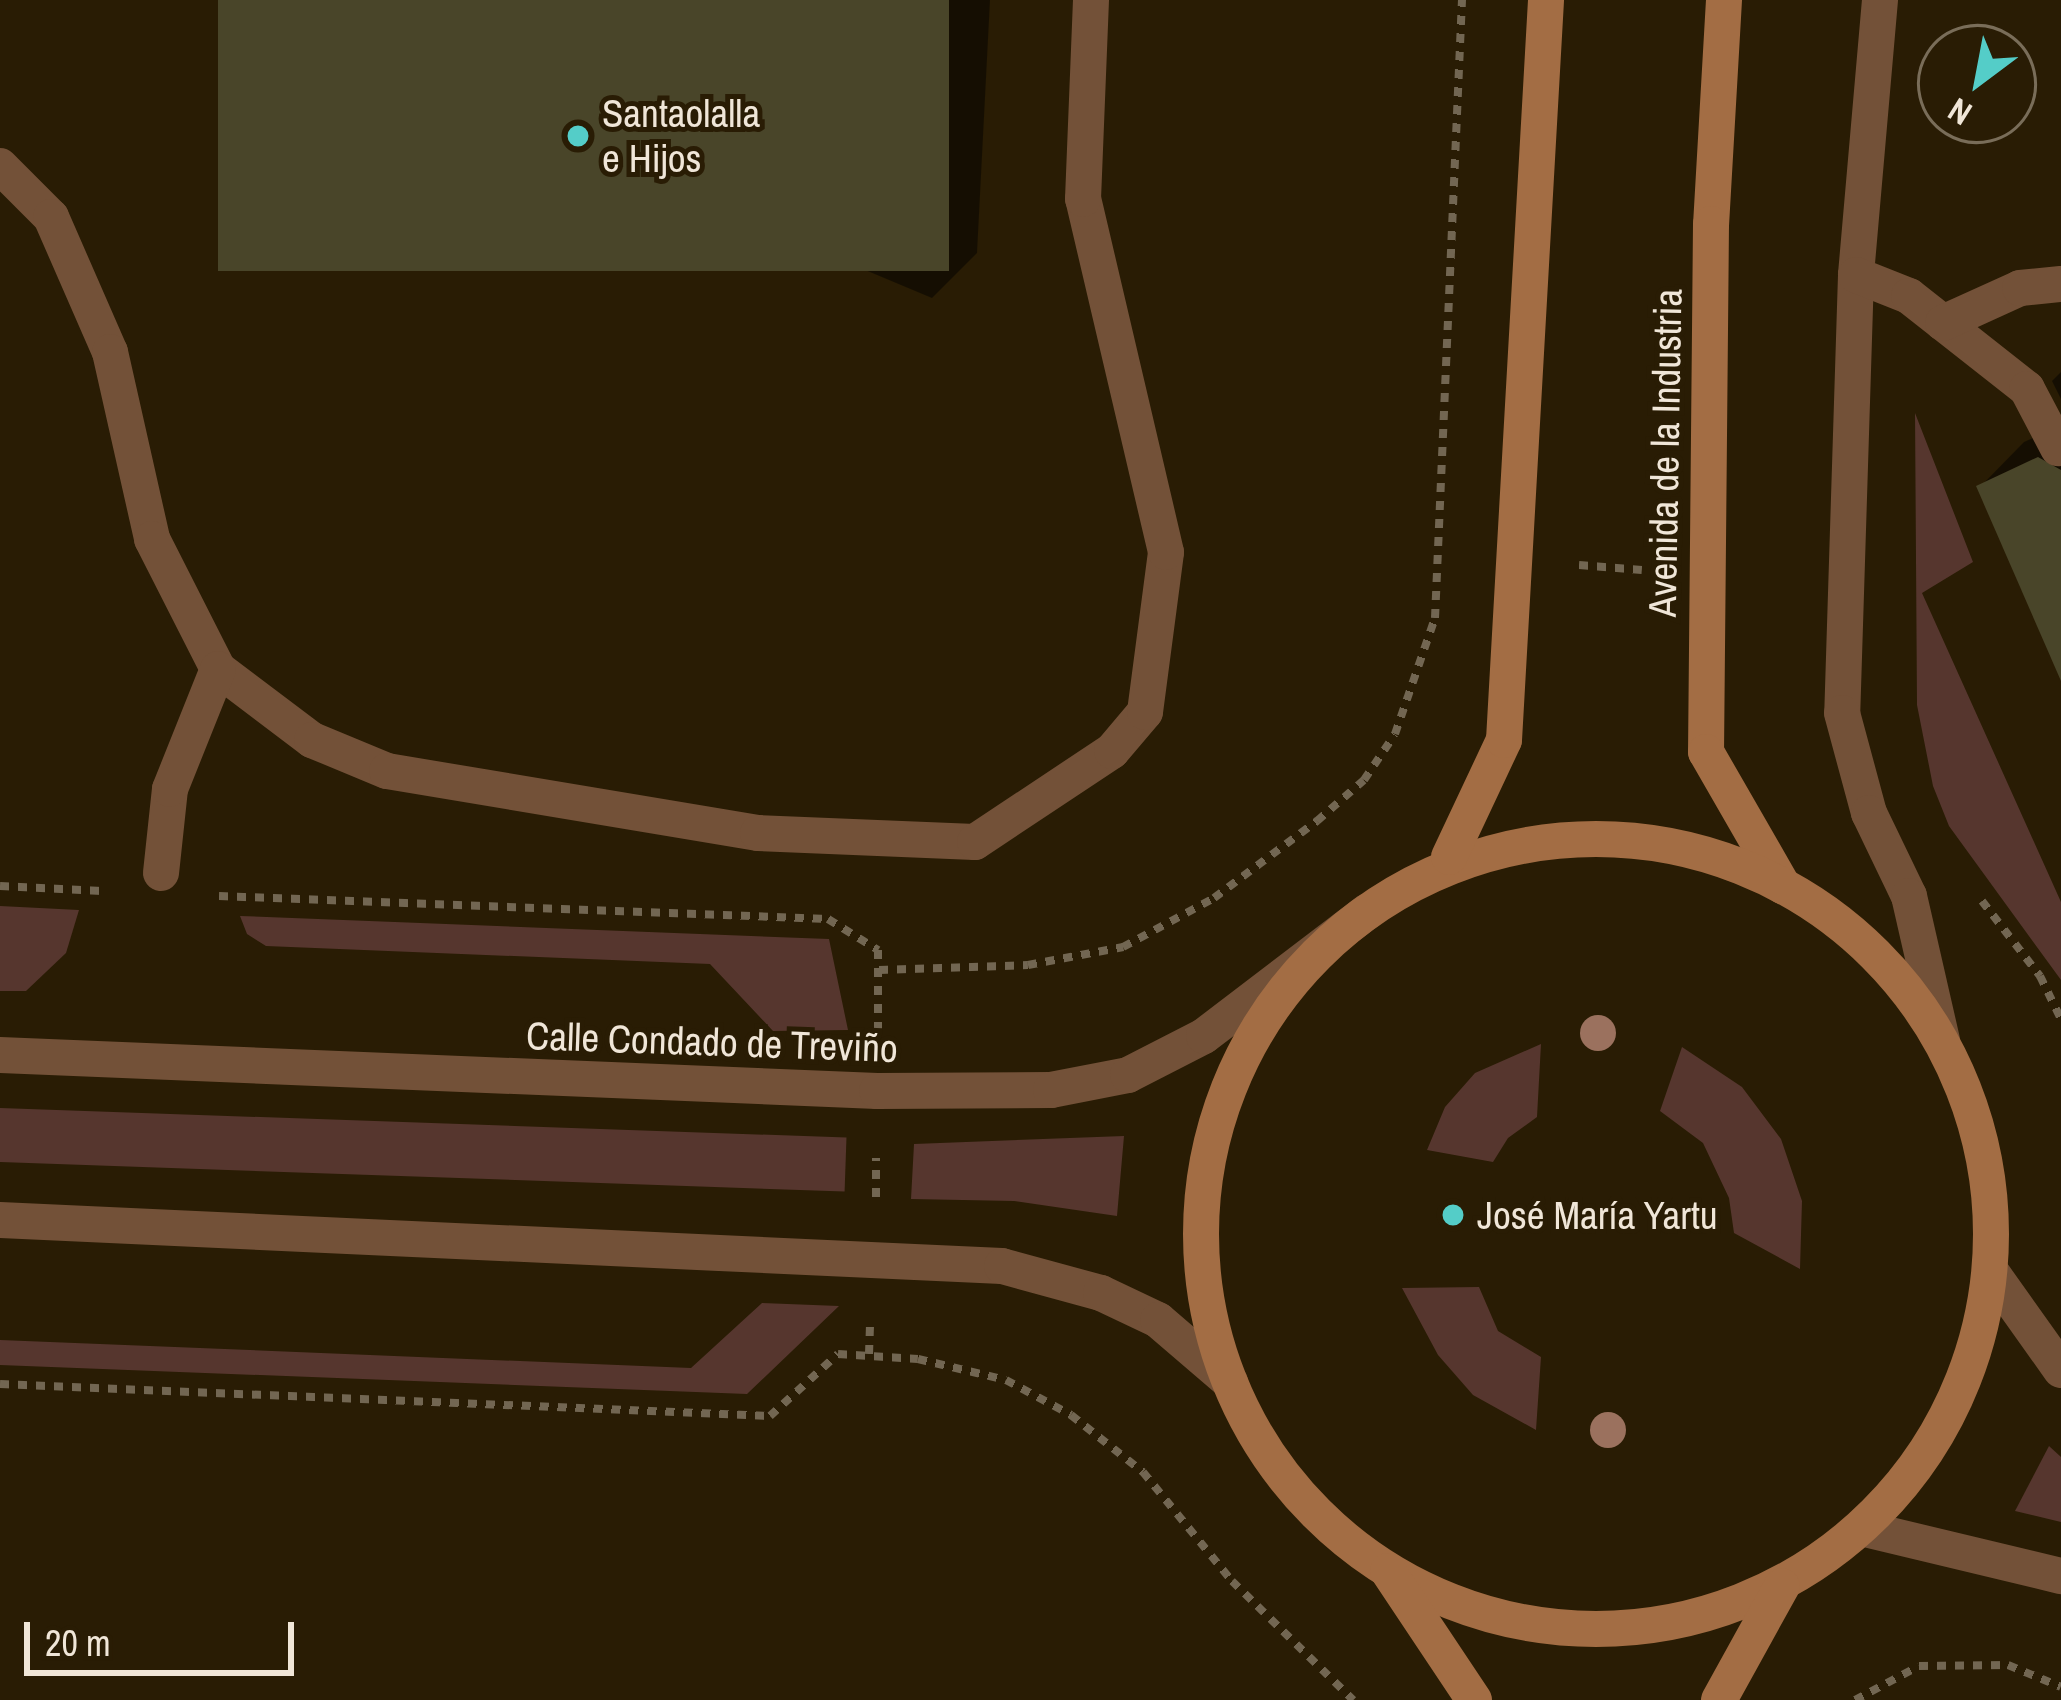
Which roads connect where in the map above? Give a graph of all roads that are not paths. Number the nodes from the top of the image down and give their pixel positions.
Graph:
1 (1090, 0) edge
2 (1546, 0) edge
3 (1724, 0) edge
4 (1880, 0) edge
5 (0, 166) edge
6 (1856, 275) junction
7 (2061, 284) edge
8 (1942, 322) junction
9 (2058, 448) dead end
10 (218, 669) junction
11 (1449, 857) junction
12 (161, 873) dead end
13 (1783, 886) junction
14 (1368, 911) junction
15 (1942, 1040) junction
16 (0, 1054) edge
17 (0, 1220) edge
18 (1992, 1273) junction
19 (2061, 1370) edge
20 (1230, 1382) junction
21 (1865, 1528) junction
22 (1388, 1571) junction
23 (2061, 1576) edge
24 (1782, 1586) junction
25 (1474, 1700) edge
26 (1719, 1700) edge

1 - 10 street
2 - 11 main road
3 - 13 main road, Avenida de la Industria
4 - 6 street
5 - 10 street
6 - 8 street
6 - 15 street
7 - 8 street
8 - 9 street
10 - 12 street
11 - 13 main road
11 - 14 main road
13 - 15 main road
14 - 16 street, Calle Condado de Treviño
14 - 20 main road
15 - 18 main road
17 - 20 street
18 - 19 street
18 - 21 main road
20 - 22 main road
21 - 23 street
21 - 24 main road
22 - 24 main road
22 - 25 main road
24 - 26 main road

